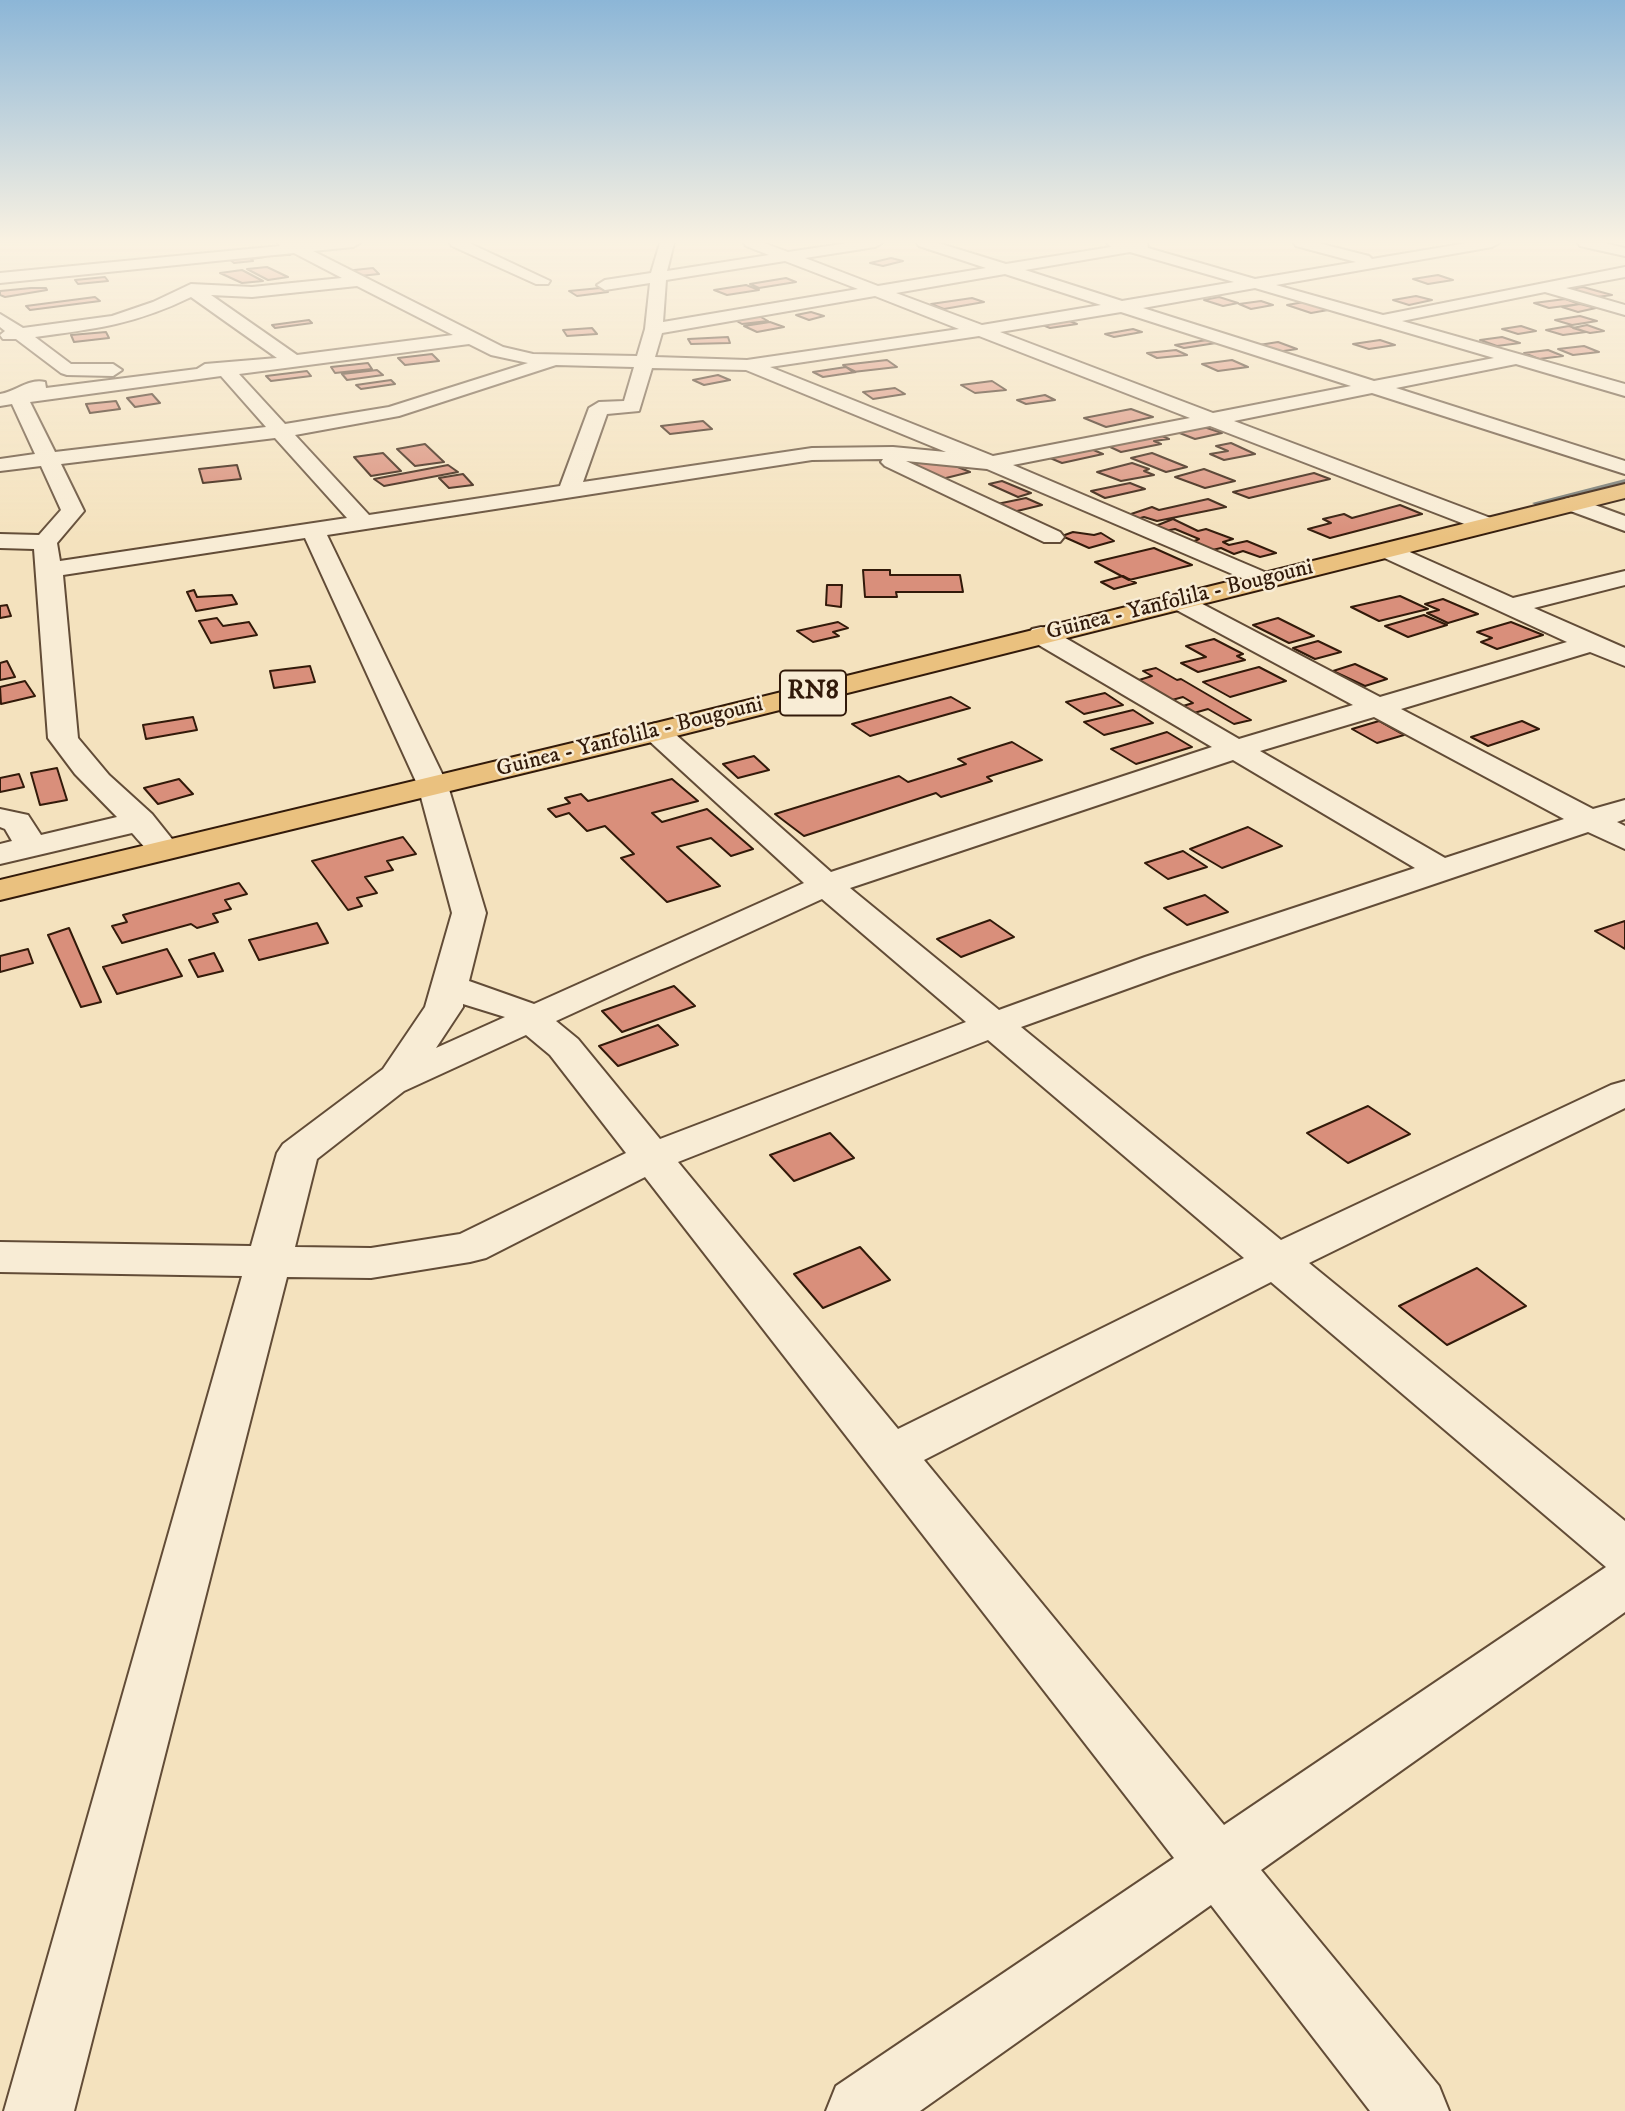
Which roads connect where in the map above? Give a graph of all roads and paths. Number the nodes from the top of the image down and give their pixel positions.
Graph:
1 (32, 342) edge
2 (266, 342) edge
3 (442, 342) edge
4 (478, 342) edge
5 (650, 342) edge
6 (907, 342) edge
7 (1005, 342) edge
8 (1234, 342) edge
9 (1456, 342) edge
10 (1516, 359) junction
11 (292, 360) junction
12 (560, 360) junction
13 (645, 361) junction
14 (1601, 364) dead end
15 (747, 365) junction
16 (67, 369) junction
17 (224, 369) junction
18 (1554, 370) junction
19 (1370, 387) junction
20 (1625, 390) edge
21 (9, 399) edge
22 (1210, 421) junction
23 (280, 431) junction
24 (873, 453) junction
25 (48, 459) junction
26 (991, 463) junction
27 (0, 465) edge
28 (1625, 468) edge
29 (569, 491) junction
30 (1625, 491) edge
31 (1573, 504) junction
32 (363, 522) junction
33 (1625, 524) edge
34 (1488, 525) junction
35 (313, 530) junction
36 (1052, 537) dead end
37 (0, 541) edge
38 (45, 542) junction
39 (1386, 550) junction
40 (50, 570) junction
41 (1625, 578) edge
42 (1265, 581) junction
43 (1180, 602) junction
44 (1510, 606) junction
45 (1041, 635) junction
46 (1591, 643) junction
47 (1625, 659) edge
48 (1377, 706) junction
49 (656, 732) junction
50 (1236, 750) junction
51 (433, 786) junction
52 (1608, 815) edge
53 (0, 818) edge
54 (141, 821) junction
55 (1625, 839) edge
56 (32, 847) junction
57 (164, 849) junction
58 (0, 854) edge
59 (1442, 870) junction
60 (826, 885) junction
61 (0, 890) edge
62 (449, 987) junction
63 (531, 1019) junction
64 (992, 1025) junction
65 (386, 1084) junction
66 (1625, 1093) edge
67 (652, 1157) junction
68 (0, 1257) edge
69 (1277, 1260) junction
70 (268, 1262) junction
71 (890, 1455) junction
72 (1625, 1552) edge
73 (1625, 1583) edge
74 (1217, 1865) junction
75 (39, 2111) edge
76 (861, 2111) edge
77 (1414, 2111) edge

1 - 16 street
2 - 11 street
3 - 11 street
4 - 12 street
5 - 13 street
6 - 15 street
7 - 22 street
8 - 19 street
9 - 10 street
10 - 18 street
10 - 19 street
11 - 17 street
12 - 13 street
12 - 23 street
13 - 15 street
13 - 29 street
14 - 18 street
15 - 26 street
16 - 17 street
16 - 21 street
17 - 21 street
17 - 23 street
18 - 20 street
19 - 22 street
19 - 28 street
21 - 25 street
22 - 26 street
22 - 34 street
23 - 25 street
23 - 32 street
24 - 26 street
24 - 29 street
24 - 36 street
25 - 27 street
25 - 38 street
26 - 42 street
29 - 32 street
30 - 31 main road, Guinea - Yanfolila - Bougouni / RN8
31 - 33 street
31 - 34 main road, Guinea - Yanfolila - Bougouni / RN8
32 - 35 street
34 - 39 main road, Guinea - Yanfolila - Bougouni / RN8
35 - 40 street
35 - 51 street
37 - 38 street
38 - 40 street
39 - 42 main road, Guinea - Yanfolila - Bougouni / RN8
39 - 44 street
40 - 54 street
41 - 44 street
42 - 43 main road, Guinea - Yanfolila - Bougouni / RN8
43 - 45 main road, Guinea - Yanfolila - Bougouni / RN8
43 - 48 street
44 - 46 street
45 - 49 main road, Guinea - Yanfolila - Bougouni / RN8
45 - 50 street
46 - 47 street
46 - 48 street
48 - 50 street
48 - 52 street
49 - 51 main road, Guinea - Yanfolila - Bougouni / RN8
49 - 60 street
50 - 59 street
50 - 60 street
51 - 57 main road, Guinea - Yanfolila - Bougouni / RN8
51 - 62 street
52 - 55 street
52 - 59 street
53 - 56 street
54 - 56 street
54 - 57 street
56 - 58 street
57 - 61 main road, Guinea - Yanfolila - Bougouni / RN8
59 - 64 street
60 - 63 street
60 - 64 street
62 - 63 street
62 - 65 street
63 - 65 street
63 - 67 street
64 - 67 street
64 - 69 street
65 - 70 street
66 - 69 street
67 - 70 street
67 - 71 street
68 - 70 street
69 - 71 street
69 - 72 street
70 - 75 street
71 - 74 street
73 - 74 street
74 - 76 street
74 - 77 street

